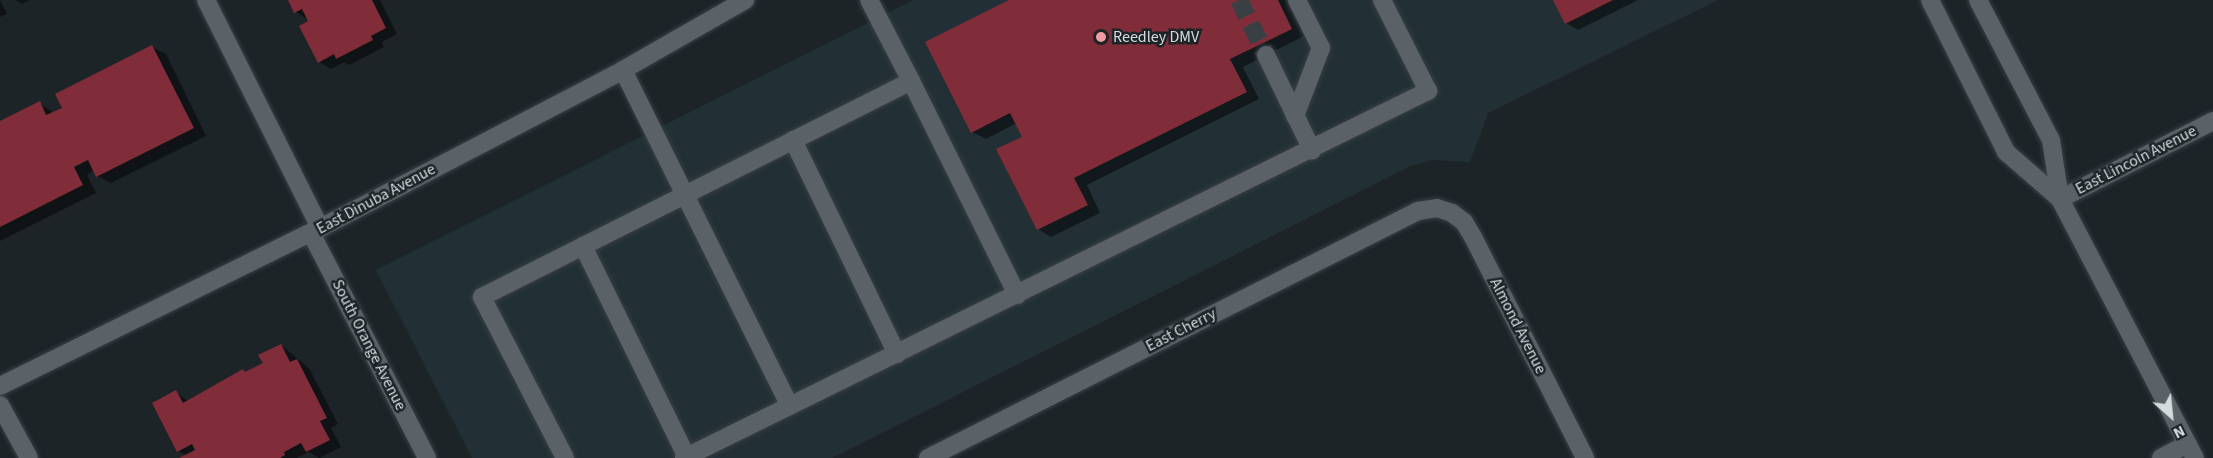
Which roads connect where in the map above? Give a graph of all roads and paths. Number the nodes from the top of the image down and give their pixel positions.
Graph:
1 (206, 0) edge
2 (745, 0) edge
3 (869, 0) edge
4 (1297, 0) edge
5 (1382, 0) edge
6 (1929, 0) edge
7 (1978, 0) edge
8 (1266, 55) tunnel mouth
9 (623, 70) junction
10 (911, 81) junction
11 (1295, 116) junction
12 (2213, 121) edge
13 (793, 140) junction
14 (1312, 150) junction
15 (686, 194) junction
16 (2060, 199) junction
17 (1437, 208) joint
18 (315, 230) junction
19 (583, 246) junction
20 (1017, 295) junction
21 (897, 354) junction
22 (0, 386) edge
23 (0, 405) edge
24 (790, 406) junction
25 (2191, 451) edge
26 (686, 457) edge
27 (29, 458) edge
28 (427, 458) edge
29 (565, 458) edge
30 (928, 458) edge
31 (1585, 458) edge
32 (2161, 458) edge

1 - 18 street, South Orange Avenue
2 - 9 street, East Dinuba Avenue
3 - 10 street
4 - 11 street
5 - 14 street
6 - 16 street
7 - 16 street
8 - 11 street
9 - 15 street
9 - 18 street, East Dinuba Avenue
10 - 13 street
10 - 20 street
11 - 14 street
12 - 16 street, East Lincoln Avenue
13 - 15 street
13 - 21 street
14 - 20 street
15 - 19 street
15 - 24 street
16 - 25 street
17 - 30 street, East Cherry
17 - 31 street, Almond Avenue
18 - 22 street, East Dinuba Avenue
18 - 28 street, South Orange Avenue
19 - 26 street
19 - 29 street
20 - 21 street
21 - 24 street
23 - 27 street
24 - 26 street
25 - 32 street

